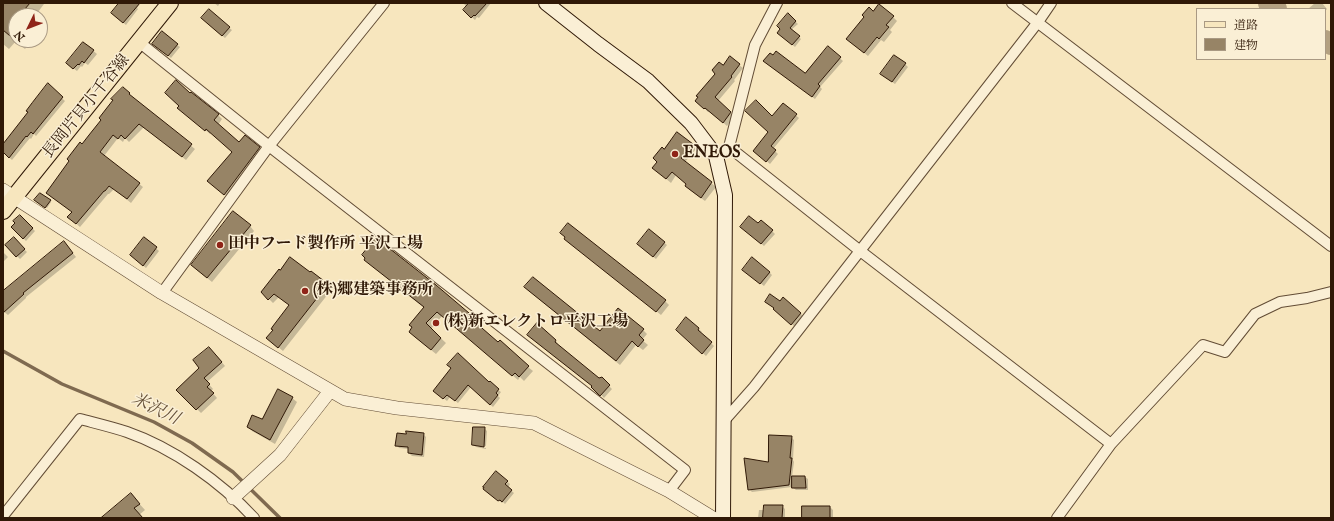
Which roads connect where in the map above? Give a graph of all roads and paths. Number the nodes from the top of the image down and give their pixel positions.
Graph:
1 (170, 3) edge
2 (384, 3) edge
3 (546, 3) edge
4 (777, 3) edge
5 (1012, 3) edge
6 (1051, 3) edge
7 (1038, 22) junction
8 (139, 42) junction
9 (269, 146) junction
10 (729, 147) junction
11 (716, 156) junction
12 (9, 193) edge
13 (3, 211) edge
14 (1331, 246) edge
15 (859, 250) junction
16 (1331, 292) edge
17 (162, 293) junction
18 (330, 391) junction
19 (723, 422) junction
20 (1111, 444) junction
21 (669, 491) junction
22 (233, 498) junction
23 (3, 516) edge
24 (254, 518) edge
25 (713, 518) edge
26 (723, 518) edge
27 (1057, 518) edge

1 - 8 main road, 長岡片貝小千谷線
2 - 9 street
3 - 11 main road
4 - 10 street
5 - 7 street
6 - 7 street
7 - 14 street
7 - 15 street
8 - 9 street
8 - 12 main road, 長岡片貝小千谷線
9 - 17 street
9 - 21 street
10 - 11 street
10 - 15 street
11 - 19 main road
12 - 13 main road, 長岡片貝小千谷線
12 - 17 street
15 - 19 street
15 - 20 street
16 - 20 street
17 - 18 street
18 - 21 street
18 - 22 street
19 - 26 main road
20 - 27 street
21 - 25 street
22 - 23 street
22 - 24 street

